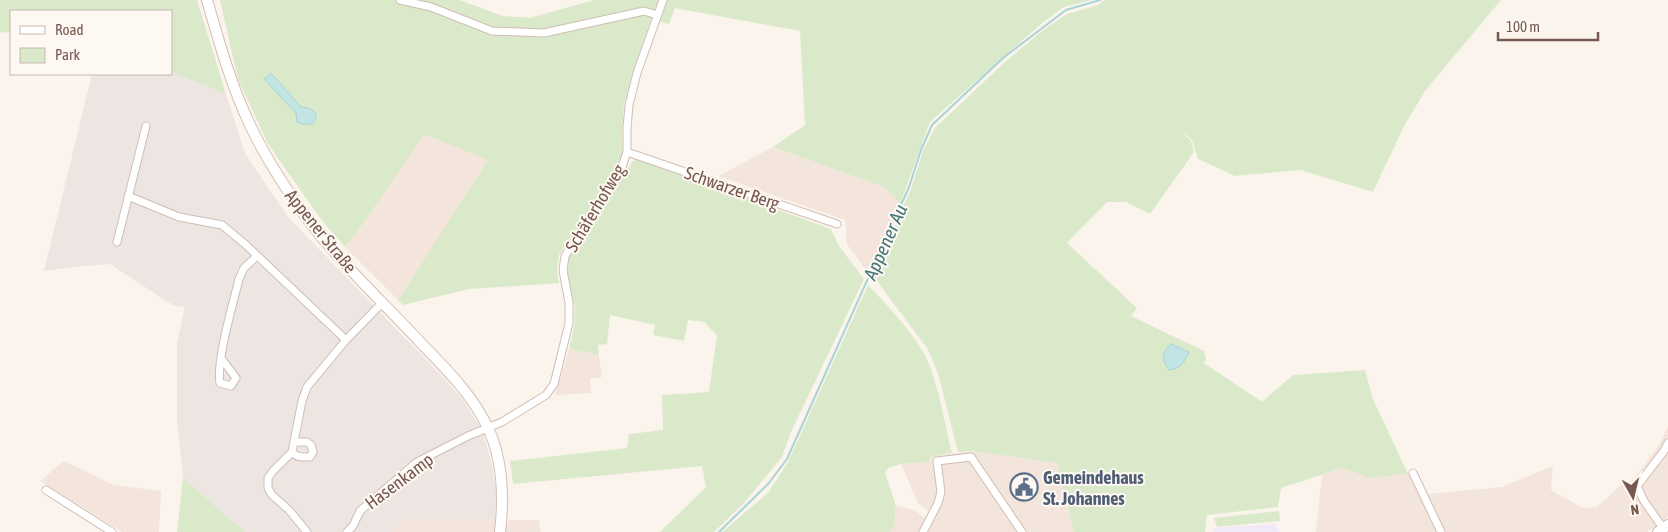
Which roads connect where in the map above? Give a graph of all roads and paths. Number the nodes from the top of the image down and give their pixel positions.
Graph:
1 (207, 0) edge
2 (400, 0) edge
3 (663, 0) edge
4 (657, 15) junction
5 (146, 126) dead end
6 (627, 152) junction
7 (128, 196) junction
8 (837, 224) dead end
9 (117, 242) dead end
10 (257, 256) junction
11 (383, 302) junction
12 (346, 340) junction
13 (221, 358) dead end
14 (488, 428) junction
15 (295, 442) junction
16 (1668, 443) edge
17 (292, 452) junction
18 (1413, 473) dead end
19 (46, 490) dead end
20 (1661, 530) edge
21 (112, 532) edge
22 (307, 532) edge
23 (347, 532) edge
24 (500, 532) edge
25 (923, 532) edge
26 (1022, 532) edge
27 (1441, 532) edge

1 - 11 street, Appener Straße
2 - 4 street
3 - 4 street, Schäferhofweg
4 - 6 street, Schäferhofweg
5 - 7 street
6 - 8 street, Schwarzer Berg
6 - 14 street, Schäferhofweg
7 - 9 street
7 - 10 street
10 - 12 street
10 - 13 street
11 - 12 street
11 - 14 street, Appener Straße
12 - 15 street
14 - 23 street, Hasenkamp
14 - 24 street
15 - 17 street
15 - 17 street
16 - 20 street
17 - 22 street
18 - 27 street
19 - 21 street
25 - 26 street

